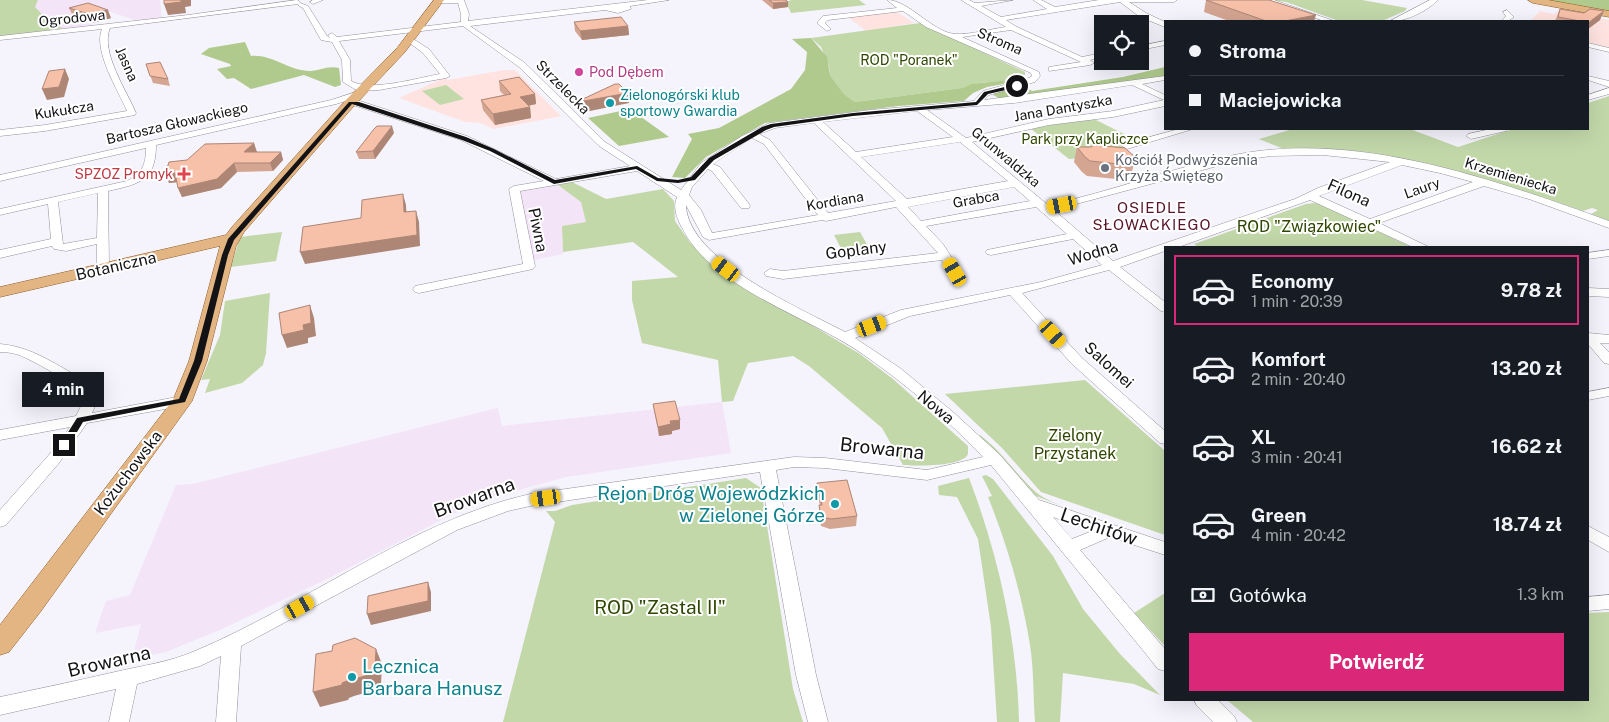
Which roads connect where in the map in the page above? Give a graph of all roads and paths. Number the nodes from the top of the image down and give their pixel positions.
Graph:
1 (438, 0) edge
2 (462, 0) edge
3 (666, 0) edge
4 (890, 0) edge
5 (964, 0) edge
6 (1010, 0) edge
7 (1036, 0) edge
8 (1122, 0) edge
9 (1174, 0) edge
10 (1267, 0) edge
11 (1435, 0) edge
12 (1533, 0) edge
13 (307, 2) edge
14 (650, 2) junction
15 (621, 5) junction
16 (974, 5) junction
17 (629, 8) junction
18 (611, 9) junction
19 (904, 9) junction
20 (1054, 10) junction
21 (1507, 12) dead end
22 (1609, 14) edge
23 (1000, 19) junction
24 (1327, 20) edge
25 (1396, 20) edge
26 (1506, 20) edge
27 (464, 24) junction
28 (1164, 25) edge
29 (107, 26) junction
30 (1012, 28) junction
31 (827, 29) dead end
32 (414, 34) junction
33 (954, 36) junction
34 (2, 38) edge
35 (335, 40) junction
36 (1164, 43) edge
37 (1149, 46) edge
38 (1590, 47) edge
39 (1609, 50) edge
40 (1094, 57) edge
41 (1082, 59) junction
42 (1052, 69) dead end
43 (1164, 78) edge
44 (1589, 78) edge
45 (1135, 84) junction
46 (1609, 84) edge
47 (1609, 91) edge
48 (986, 93) junction
49 (1164, 98) edge
50 (1589, 98) edge
51 (347, 101) junction
52 (1000, 101) junction
53 (977, 103) junction
54 (1164, 103) edge
55 (918, 108) junction
56 (132, 113) joint
57 (814, 119) junction
58 (1184, 130) edge
59 (1487, 130) edge
60 (0, 133) edge
61 (752, 135) junction
62 (1471, 136) dead end
63 (964, 140) junction
64 (151, 144) junction
65 (1127, 146) dead end
66 (855, 155) junction
67 (1403, 161) junction
68 (705, 165) junction
69 (637, 168) junction
70 (0, 178) edge
71 (693, 178) junction
72 (657, 180) junction
73 (554, 182) junction
74 (1484, 182) junction
75 (1016, 183) junction
76 (103, 190) junction
77 (682, 195) junction
78 (1312, 196) junction
79 (53, 200) junction
80 (903, 204) junction
81 (745, 206) dead end
82 (1042, 206) junction
83 (0, 212) edge
84 (826, 218) junction
85 (1371, 222) junction
86 (920, 224) junction
87 (1609, 225) edge
88 (1077, 235) junction
89 (102, 240) junction
90 (58, 241) junction
91 (1182, 241) junction
92 (229, 244) junction
93 (1168, 246) edge
94 (1189, 246) edge
95 (1422, 246) edge
96 (1164, 247) edge
97 (991, 252) dead end
98 (1609, 253) edge
99 (0, 254) edge
100 (946, 256) junction
101 (1589, 256) edge
102 (1111, 266) junction
103 (103, 268) junction
104 (955, 272) dead end
105 (770, 273) dead end
106 (419, 289) dead end
107 (1013, 291) junction
108 (0, 292) edge
109 (1589, 292) edge
110 (1609, 293) edge
111 (1164, 307) edge
112 (845, 337) junction
113 (1589, 338) edge
114 (1589, 339) edge
115 (1609, 339) edge
116 (0, 348) edge
117 (1609, 360) edge
118 (1609, 392) edge
119 (1589, 396) edge
120 (182, 400) junction
121 (80, 420) junction
122 (0, 435) edge
123 (1164, 438) edge
124 (994, 459) junction
125 (767, 465) junction
126 (1033, 504) junction
127 (0, 521) edge
128 (1110, 530) junction
129 (1589, 533) edge
130 (1609, 546) edge
131 (1068, 548) junction
132 (1164, 549) edge
133 (1609, 602) edge
134 (1589, 604) edge
135 (232, 643) junction
136 (0, 644) edge
137 (1164, 662) edge
138 (128, 678) junction
139 (1205, 701) edge
140 (0, 706) edge
141 (119, 722) edge
142 (226, 722) edge
143 (818, 722) edge
144 (1227, 722) edge

1 - 2 street
1 - 32 main road
2 - 27 street
3 - 14 street
4 - 19 street, Stroma
5 - 16 street
6 - 16 street
7 - 20 street
8 - 9 street
8 - 20 street
8 - 28 street
10 - 24 street
11 - 25 street
12 - 22 main road
13 - 29 street, Ogrodowa
13 - 35 street
13 - 35 street
14 - 15 street
14 - 17 street
15 - 17 street
15 - 18 street
16 - 23 street
17 - 18 street
18 - 27 street
19 - 31 street
19 - 33 street, Stroma
20 - 23 street
21 - 26 street
23 - 30 street
27 - 32 street
27 - 69 street, Strzelecka
29 - 34 street, Ogrodowa
29 - 56 street, Jasna
30 - 33 street
30 - 41 street
32 - 35 street
32 - 51 main road, Kożuchowska
32 - 51 street, Bartosza Głowackiego
33 - 48 street, Stroma
35 - 51 street
36 - 37 street
38 - 39 street
40 - 41 street
41 - 42 street
43 - 45 street
44 - 46 street
45 - 49 street
45 - 52 street
47 - 50 street
48 - 52 street
48 - 53 street
51 - 64 street, Bartosza Głowackiego
51 - 73 street
51 - 92 main road, Kożuchowska
52 - 53 street
53 - 55 street
54 - 63 street, Jana Dantyszka
55 - 57 street
55 - 63 street, Grunwaldzka
56 - 60 street, Kukułcza
57 - 61 street
57 - 66 street
58 - 65 street
59 - 62 street
61 - 68 street
61 - 84 street
63 - 66 street, Jana Dantyszka
63 - 75 street, Grunwaldzka
64 - 70 street, Bartosza Głowackiego
64 - 76 street
66 - 80 street
67 - 74 street, Krzemieniecka
67 - 78 street, Wodna
67 - 82 street, Krzemieniecka
68 - 71 street
68 - 81 street
69 - 72 street, Strzelecka
69 - 73 street, Piwna
71 - 72 street
71 - 77 street
72 - 77 street, Strzelecka
73 - 106 street, Piwna
74 - 85 street, Laury
74 - 87 street, Krzemieniecka
75 - 80 street, Kordiana
75 - 82 street, Grunwaldzka
76 - 79 street
76 - 89 street
77 - 84 street, Kordiana
77 - 112 street, Nowa
78 - 85 street, Filona
78 - 91 street, Wodna
79 - 83 street
79 - 90 street
80 - 84 street, Kordiana
80 - 86 street
82 - 86 street, Grabca
82 - 88 street, Grunwaldzka
85 - 95 street, Filona
86 - 100 street
88 - 97 street
88 - 102 street, Grunwaldzka
89 - 90 street
89 - 103 street
90 - 99 street
91 - 93 street, Wodna
91 - 94 street
92 - 103 main road, Botaniczna
92 - 120 main road, Kożuchowska
96 - 102 street, Wodna
98 - 101 street
100 - 104 street
100 - 105 street, Goplany
102 - 107 street, Wodna
102 - 111 street, Grunwaldzka
103 - 108 main road, Botaniczna
107 - 112 street, Wodna
107 - 123 street, Salomei
109 - 110 street
112 - 124 street, Nowa
113 - 115 street
114 - 117 street
116 - 121 street
118 - 119 street
120 - 121 street
120 - 136 main road, Kożuchowska
121 - 122 street
121 - 127 street
124 - 125 street, Browarna
124 - 126 street, Nowa
125 - 135 street, Browarna
125 - 143 street
126 - 128 street, Lechitów
126 - 131 street, Nowa
128 - 131 street
128 - 132 street, Lechitów
129 - 130 street
131 - 137 street, Nowa
133 - 134 street
135 - 138 street, Browarna
135 - 142 street
138 - 140 street, Browarna
138 - 141 street
139 - 144 street

